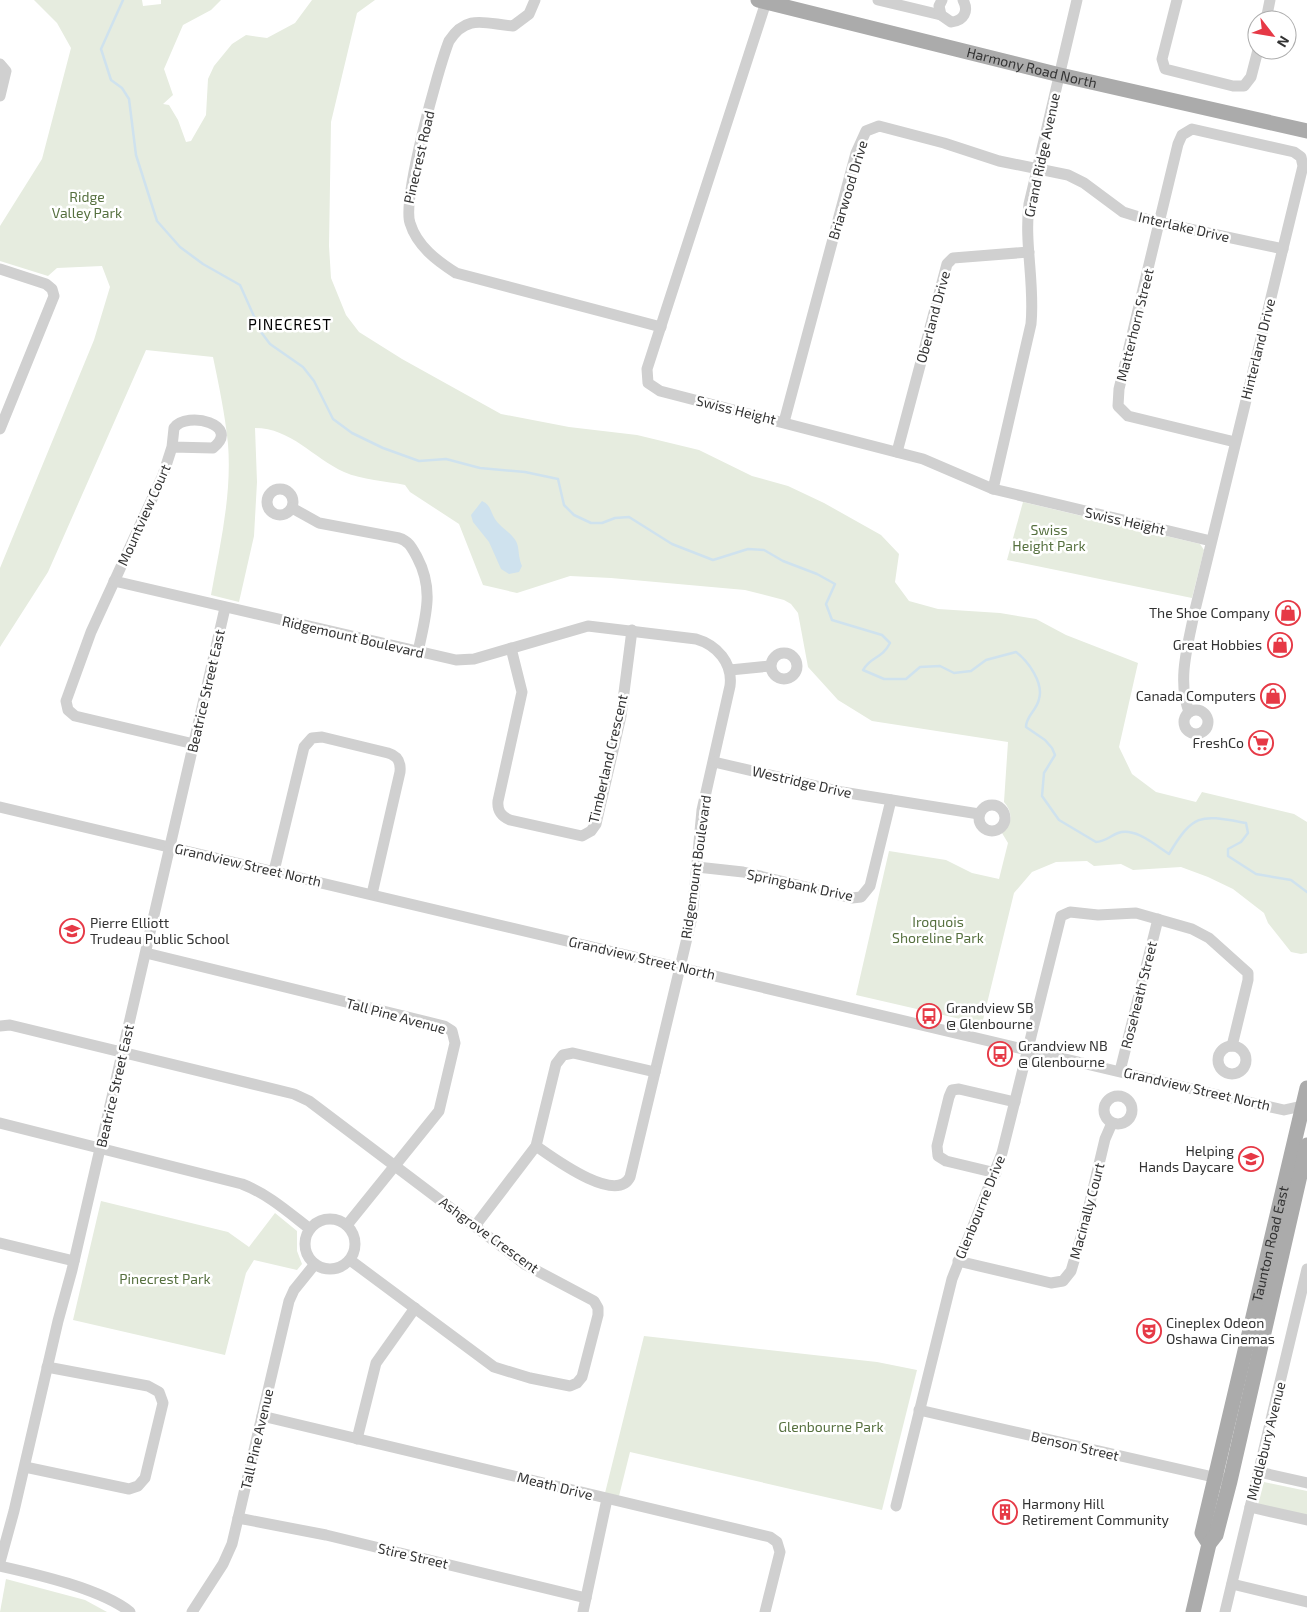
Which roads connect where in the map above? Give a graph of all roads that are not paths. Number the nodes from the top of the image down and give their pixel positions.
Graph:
1 (536, 0) edge
2 (878, 0) edge
3 (942, 0) edge
4 (963, 0) edge
5 (1077, 0) edge
6 (1178, 0) edge
7 (762, 1) edge
8 (941, 15) junction
9 (1255, 60) edge
10 (0, 64) edge
11 (1060, 75) junction
12 (0, 96) edge
13 (1307, 131) edge
14 (1301, 157) joint
15 (1037, 170) junction
16 (1160, 222) junction
17 (1283, 250) junction
18 (1029, 252) junction
19 (0, 269) edge
20 (661, 327) junction
21 (784, 422) junction
22 (0, 429) edge
23 (1235, 442) junction
24 (172, 447) dead end
25 (897, 452) junction
26 (993, 489) junction
27 (292, 508) dead end
28 (1211, 541) junction
29 (114, 581) junction
30 (226, 608) junction
31 (632, 630) junction
32 (511, 648) junction
33 (418, 652) junction
34 (770, 666) dead end
35 (730, 670) junction
36 (1189, 712) dead end
37 (194, 744) junction
38 (714, 762) junction
39 (891, 800) junction
40 (0, 807) edge
41 (979, 814) dead end
42 (171, 847) junction
43 (697, 867) junction
44 (274, 871) junction
45 (372, 894) junction
46 (1158, 919) junction
47 (146, 953) junction
48 (680, 967) junction
49 (0, 1026) edge
50 (1232, 1046) dead end
51 (1027, 1049) junction
52 (123, 1053) junction
53 (1120, 1071) junction
54 (655, 1072) junction
55 (1307, 1088) edge
56 (1014, 1102) junction
57 (1304, 1114) edge
58 (1112, 1122) dead end
59 (0, 1123) edge
60 (1307, 1144) edge
61 (536, 1146) junction
62 (100, 1148) junction
63 (395, 1166) junction
64 (996, 1172) junction
65 (347, 1225) junction
66 (475, 1226) junction
67 (310, 1229) junction
68 (0, 1242) edge
69 (350, 1260) junction
70 (74, 1261) junction
71 (958, 1261) junction
72 (315, 1264) junction
73 (1307, 1269) edge
74 (415, 1308) junction
75 (47, 1367) junction
76 (920, 1410) junction
77 (262, 1416) junction
78 (357, 1439) junction
79 (25, 1467) junction
80 (1259, 1472) junction
81 (1222, 1480) junction
82 (1307, 1483) edge
83 (607, 1499) junction
84 (896, 1506) dead end
85 (1250, 1507) junction
86 (238, 1518) junction
87 (1307, 1520) edge
88 (0, 1564) edge
89 (1232, 1584) junction
90 (586, 1598) junction
91 (1307, 1602) edge
92 (130, 1612) edge
93 (192, 1612) edge
94 (584, 1612) edge
95 (765, 1612) edge
96 (1193, 1612) edge
97 (1224, 1612) edge

1 - 20 street, Pinecrest Road
2 - 8 street
3 - 8 street
4 - 8 street
5 - 11 street, Grand Ridge Avenue
6 - 9 street
7 - 11 main road, Harmony Road North
7 - 20 street, Swiss Height
10 - 12 street
11 - 13 main road, Harmony Road North
11 - 15 street, Grand Ridge Avenue
14 - 16 street, Matterhorn Street
14 - 17 street, Hinterland Drive
15 - 16 street, Interlake Drive
15 - 18 street, Grand Ridge Avenue
15 - 21 street, Briarwood Drive
16 - 17 street, Interlake Drive
16 - 23 street, Matterhorn Street
17 - 23 street, Hinterland Drive
18 - 25 street, Oberland Drive
18 - 26 street, Grand Ridge Avenue
19 - 22 street
20 - 21 street, Swiss Height
21 - 25 street, Swiss Height
23 - 28 street, Hinterland Drive
24 - 29 street, Mountview Court
25 - 26 street, Swiss Height
26 - 28 street, Swiss Height
27 - 33 street
28 - 36 street, Hinterland Drive
29 - 30 street, Ridgemount Boulevard
29 - 37 street, Mountview Court
30 - 33 street, Ridgemount Boulevard
30 - 37 street, Beatrice Street East
31 - 32 street, Ridgemount Boulevard
31 - 32 street, Timberland Crescent
31 - 35 street, Ridgemount Boulevard
32 - 33 street, Ridgemount Boulevard
34 - 35 street
35 - 38 street, Ridgemount Boulevard
37 - 42 street, Beatrice Street East
38 - 39 street, Westridge Drive
38 - 43 street, Ridgemount Boulevard
39 - 41 street, Westridge Drive
39 - 43 street, Springbank Drive
40 - 42 street, Grandview Street North
42 - 44 street, Grandview Street North
42 - 47 street, Beatrice Street East
43 - 48 street, Ridgemount Boulevard
44 - 45 street, Grandview Street North
44 - 45 street
45 - 48 street, Grandview Street North
46 - 50 street
46 - 51 street, Glenbourne Drive
46 - 53 street, Roseheath Street
47 - 52 street, Beatrice Street East
47 - 63 street, Tall Pine Avenue
48 - 51 street, Grandview Street North
48 - 54 street, Ridgemount Boulevard
49 - 52 street, Ashgrove Crescent
51 - 53 street, Grandview Street North
51 - 56 street, Glenbourne Drive
52 - 62 street, Beatrice Street East
52 - 63 street, Ashgrove Crescent
53 - 57 street, Grandview Street North
54 - 61 street
54 - 61 street, Ridgemount Boulevard
55 - 57 main road, Taunton Road East
56 - 64 street, Glenbourne Drive
56 - 64 street
57 - 81 main road, Taunton Road East
58 - 71 street, Macinally Court
59 - 62 street
60 - 81 main road, Taunton Road East
61 - 66 street
62 - 67 street
62 - 70 street, Beatrice Street East
63 - 65 street, Tall Pine Avenue
63 - 66 street, Ashgrove Crescent
64 - 71 street, Glenbourne Drive
65 - 67 street
65 - 69 street
66 - 74 street, Ashgrove Crescent
67 - 72 street
68 - 70 street
69 - 72 street
69 - 74 street, Ashgrove Crescent
70 - 75 street, Beatrice Street East
71 - 76 street, Glenbourne Drive
72 - 77 street, Tall Pine Avenue
73 - 80 street, Middlebury Avenue
74 - 78 street
75 - 79 street, Beatrice Street East
75 - 79 street
76 - 81 street, Benson Street
76 - 84 street, Glenbourne Drive
77 - 78 street, Meath Drive
77 - 86 street, Tall Pine Avenue
78 - 83 street, Meath Drive
79 - 88 street, Beatrice Street East
80 - 82 street
80 - 85 street, Middlebury Avenue
81 - 96 main road, Taunton Road East
83 - 90 street
83 - 95 street, Meath Drive
85 - 87 street
85 - 89 street, Middlebury Avenue
86 - 90 street, Stire Street
86 - 93 street, Tall Pine Avenue
88 - 92 street
89 - 91 street
89 - 97 street, Middlebury Avenue
90 - 94 street

